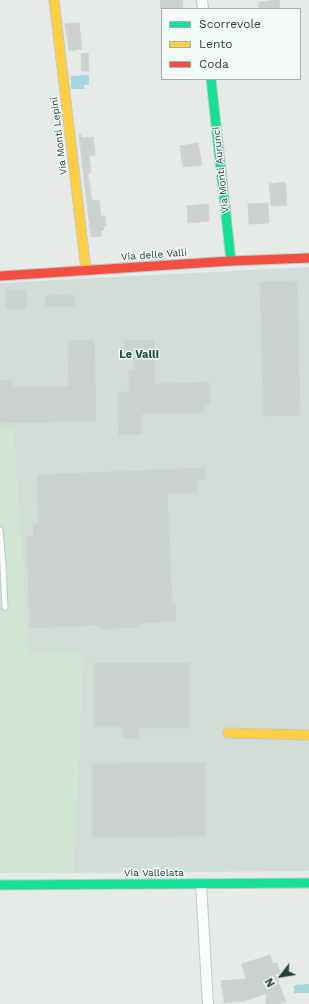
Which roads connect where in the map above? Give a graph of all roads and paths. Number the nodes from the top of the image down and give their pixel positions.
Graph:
1 (54, 0) edge
2 (211, 80) edge
3 (309, 258) edge
4 (231, 261) junction
5 (86, 270) junction
6 (0, 276) edge
7 (0, 530) edge
8 (1, 544) edge
9 (5, 608) dead end
10 (228, 733) dead end
11 (309, 735) edge
12 (309, 883) edge
13 (200, 884) junction
14 (0, 885) edge
15 (208, 1004) edge

1 - 5 street, Via Monti Lepini
2 - 4 street, Via Monti Aurunci
3 - 4 street, Via delle Valli
4 - 5 street, Via delle Valli
5 - 6 street, Via delle Valli
7 - 8 lane
8 - 9 lane
10 - 11 street
12 - 13 street, Via Vallelata
13 - 14 street, Via Vallelata
13 - 15 street

